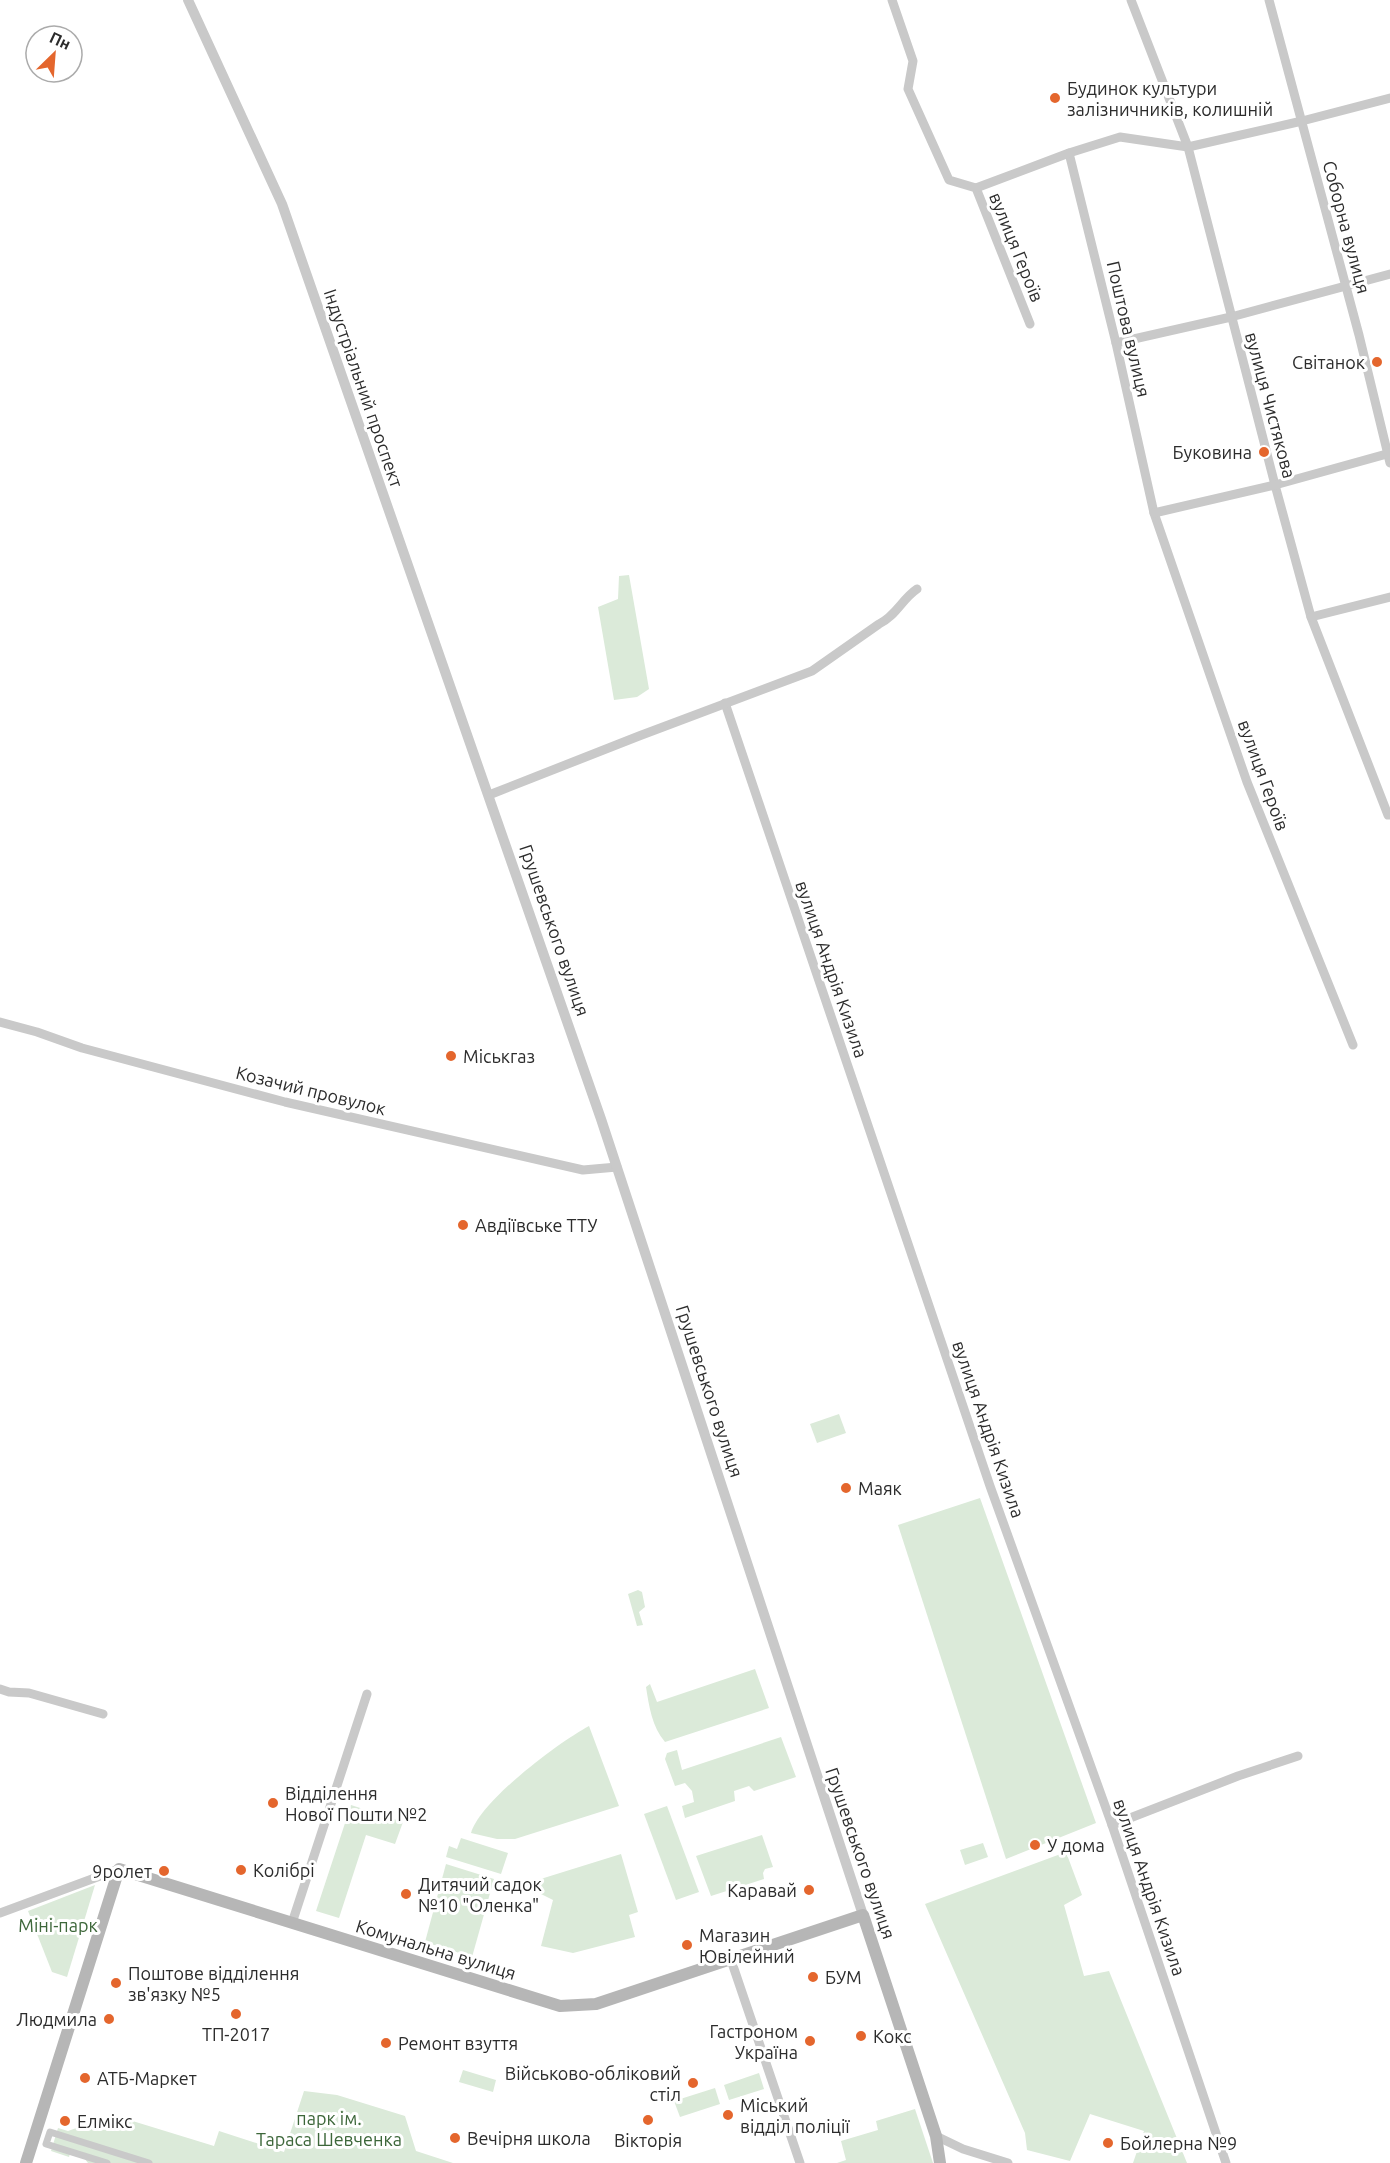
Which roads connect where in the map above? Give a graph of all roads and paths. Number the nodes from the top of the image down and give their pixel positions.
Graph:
1 (188, 0) edge
2 (892, 0) edge
3 (1131, 0) edge
4 (1269, 0) edge
5 (1390, 98) edge
6 (1302, 121) junction
7 (1188, 147) junction
8 (1069, 153) junction
9 (976, 188) junction
10 (1390, 274) edge
11 (1346, 285) junction
12 (1231, 317) junction
13 (1030, 324) dead end
14 (1116, 343) junction
15 (1389, 453) edge
16 (1390, 464) edge
17 (1275, 485) junction
18 (1154, 513) junction
19 (917, 589) dead end
20 (1390, 597) edge
21 (1311, 617) junction
22 (725, 703) junction
23 (489, 795) junction
24 (1389, 815) edge
25 (0, 1022) edge
26 (1353, 1045) dead end
27 (617, 1167) junction
28 (0, 1689) edge
29 (367, 1694) dead end
30 (103, 1714) dead end
31 (1298, 1756) dead end
32 (1112, 1825) junction
33 (119, 1869) junction
34 (0, 1914) edge
35 (863, 1916) junction
36 (292, 1923) junction
37 (731, 1960) junction
38 (936, 2136) junction
39 (128, 2160) edge
40 (26, 2163) edge
41 (107, 2163) edge
42 (149, 2163) edge
43 (800, 2163) edge
44 (940, 2163) edge
45 (1008, 2163) edge
46 (1226, 2163) edge

1 - 23 street, Індустріальний проспект
2 - 9 street, вулиця Героїв
3 - 7 street, вулиця Чистякова
4 - 6 street, Соборна вулиця
5 - 6 street
6 - 7 street
6 - 11 street, Соборна вулиця
7 - 8 street
7 - 12 street, вулиця Чистякова
8 - 9 street
8 - 14 street, Поштова вулиця
9 - 13 street, вулиця Героїв
10 - 11 street
11 - 12 street
11 - 15 street, Соборна вулиця
12 - 14 street
12 - 17 street, вулиця Чистякова
14 - 18 street, Поштова вулиця
15 - 16 street, Соборна вулиця
15 - 17 street
17 - 18 street
17 - 21 street, вулиця Чистякова
18 - 26 street, вулиця Героїв
19 - 22 street
20 - 21 street
21 - 24 street, вулиця Чистякова
22 - 23 street
22 - 32 street, вулиця Андрія Кизила
23 - 27 street, Грушевського вулиця
25 - 27 street, Козачий провулок
27 - 35 street, Грушевського вулиця
28 - 30 street
29 - 36 street
31 - 32 street
32 - 46 street, вулиця Андрія Кизила
33 - 34 street
33 - 36 main road, Комунальна вулиця
33 - 40 main road
35 - 37 main road, Комунальна вулиця
35 - 38 main road, Грушевського вулиця
36 - 37 main road, Комунальна вулиця
37 - 43 street
38 - 44 main road, Грушевського вулиця
38 - 45 street
39 - 41 street
39 - 42 street

